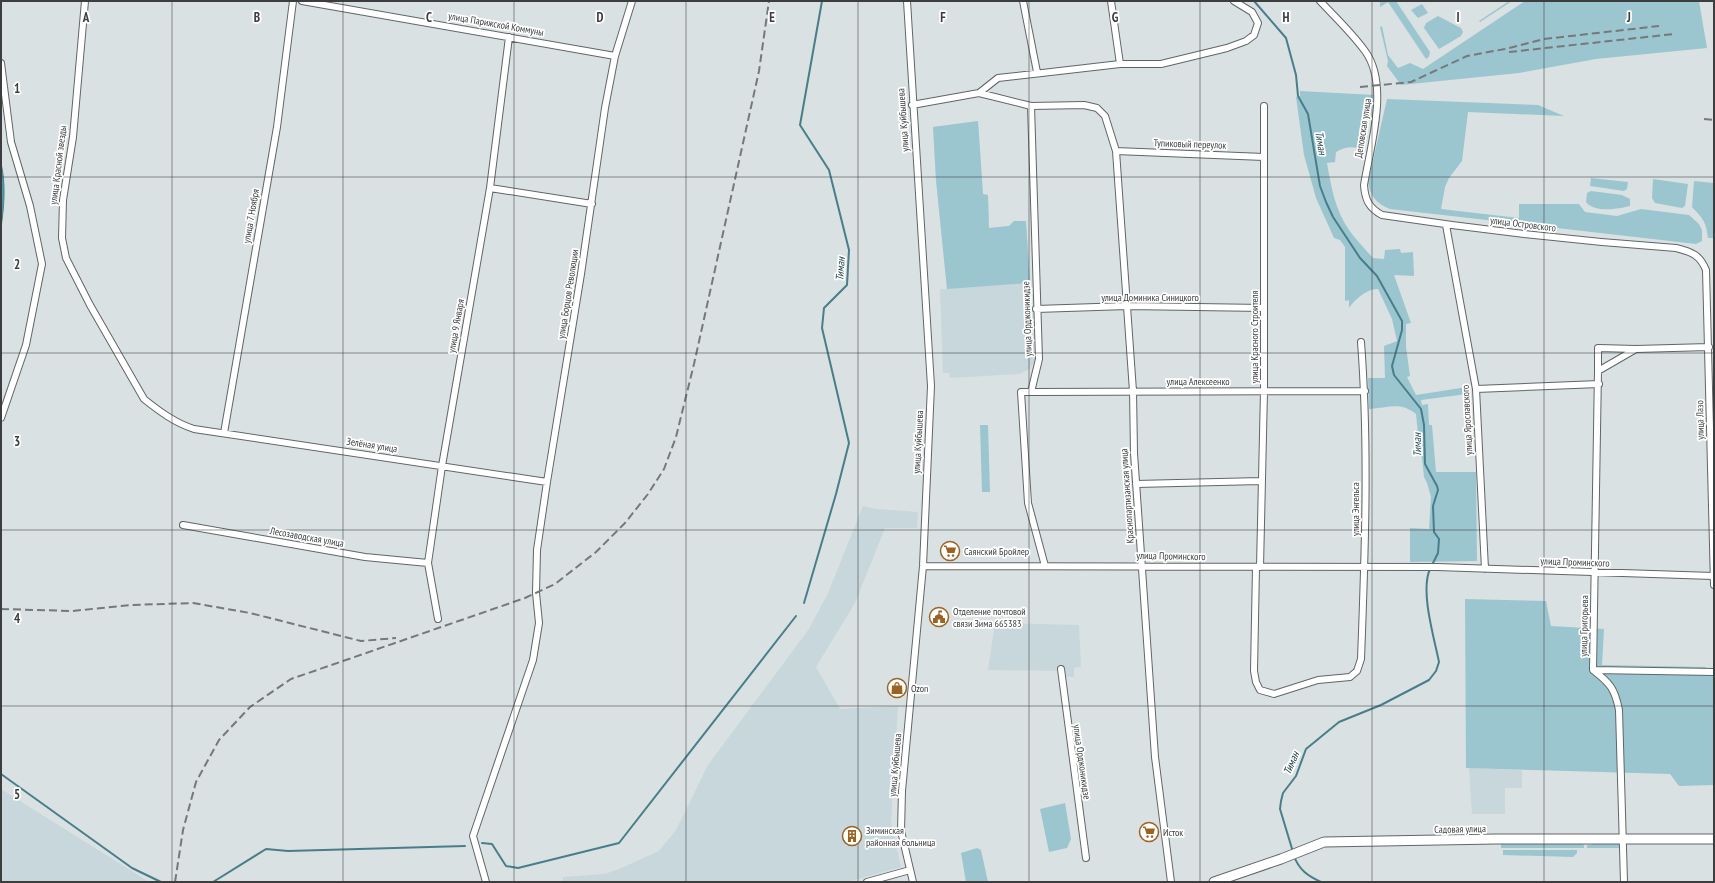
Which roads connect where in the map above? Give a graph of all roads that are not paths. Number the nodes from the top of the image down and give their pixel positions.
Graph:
1 (85, 1) edge
2 (293, 1) edge
3 (302, 1) edge
4 (632, 1) edge
5 (907, 1) edge
6 (1023, 1) edge
7 (1111, 1) edge
8 (1234, 1) edge
9 (1320, 1) edge
10 (508, 36) junction
11 (615, 56) junction
12 (1, 63) edge
13 (1120, 64) junction
14 (1037, 72) junction
15 (979, 92) junction
16 (912, 105) junction
17 (1031, 106) junction
18 (1264, 106) dead end
19 (1116, 151) junction
20 (1264, 156) junction
21 (1364, 185) joint
22 (490, 188) junction
23 (592, 204) junction
24 (1446, 225) junction
25 (1699, 256) joint
26 (1127, 306) junction
27 (1264, 308) junction
28 (1036, 309) junction
29 (1361, 342) dead end
30 (1709, 347) junction
31 (1636, 349) junction
32 (1598, 371) junction
33 (1599, 384) junction
34 (1476, 389) junction
35 (1133, 391) junction
36 (1264, 391) junction
37 (1365, 391) junction
38 (1031, 392) junction
39 (1, 418) edge
40 (194, 429) joint
41 (224, 433) junction
42 (1712, 447) edge
43 (442, 466) junction
44 (1261, 481) junction
45 (547, 482) junction
46 (1136, 484) junction
47 (183, 525) dead end
48 (1713, 551) edge
49 (428, 563) junction
50 (923, 566) junction
51 (1045, 566) junction
52 (1142, 566) junction
53 (1365, 566) junction
54 (1258, 567) junction
55 (1485, 569) junction
56 (1596, 573) junction
57 (1713, 576) edge
58 (1714, 585) edge
59 (438, 618) dead end
60 (1061, 669) dead end
61 (1593, 670) junction
62 (1714, 672) edge
63 (1274, 694) joint
64 (1624, 840) junction
65 (1714, 840) edge
66 (1086, 858) dead end
67 (910, 870) junction
68 (486, 882) edge
69 (867, 882) edge
70 (913, 882) edge
71 (1171, 882) edge
72 (1214, 882) edge
73 (1624, 882) edge

1 - 40 street, улица Красной звезды
2 - 41 street, улица 7 Ноября
3 - 10 street, улица Парижской Коммуны
4 - 11 street, улица Борцов Революции
5 - 16 street, улица Куйбышева
6 - 14 street
7 - 13 street
8 - 13 street
9 - 21 street, Деповская улица
10 - 11 street, улица Парижской Коммуны
10 - 22 street, улица 9 Января
11 - 23 street, улица Борцов Революции
12 - 39 street
13 - 14 street
14 - 15 street
15 - 16 street
15 - 17 street
16 - 50 street, улица Куйбышева
17 - 19 street, Краснопартизанская улица
17 - 28 street, улица Орджоникидзе
18 - 20 street, улица Красного Строителя
19 - 20 street, Тупиковый переулок
19 - 26 street, Краснопартизанская улица
20 - 27 street, улица Красного Строителя
21 - 24 street, улица Островского
22 - 23 street
22 - 43 street, улица 9 Января
23 - 45 street, улица Борцов Революции
24 - 25 street, улица Островского
24 - 34 street, улица Ярославского
25 - 30 street, улица Лазо
26 - 27 street, улица Доминика Синицкого
26 - 28 street, улица Доминика Синицкого
26 - 35 street, Краснопартизанская улица
27 - 36 street, улица Красного Строителя
28 - 38 street, улица Орджоникидзе
29 - 37 street, улица Энгельса
30 - 31 street
30 - 42 street, улица Лазо
31 - 32 street
31 - 32 street, улица Григорьева
32 - 33 street, улица Григорьева
33 - 34 street
33 - 56 street, улица Григорьева
34 - 55 street, улица Ярославского
35 - 36 street, улица Алексеенко
35 - 38 street, улица Алексеенко
35 - 46 street, Краснопартизанская улица
36 - 37 street, улица Алексеенко
36 - 44 street, улица Красного Строителя
37 - 53 street, улица Энгельса
38 - 51 street, улица Орджоникидзе
40 - 41 street, Зелёная улица
41 - 43 street, Зелёная улица
42 - 48 street, улица Лазо
43 - 45 street, Зелёная улица
43 - 49 street, улица 9 Января
44 - 46 street
44 - 54 street, улица Красного Строителя
45 - 68 street, улица Борцов Революции
46 - 52 street, Краснопартизанская улица
47 - 49 street, Лесозаводская улица
48 - 57 street, улица Лазо
49 - 59 street, улица 9 Января
50 - 51 street, улица Проминского
50 - 67 street, улица Куйбышева
51 - 52 street, улица Проминского
52 - 54 street, улица Проминского
52 - 71 street, Краснопартизанская улица
53 - 54 street, улица Проминского
53 - 55 street, улица Проминского
53 - 63 street, улица Энгельса
54 - 63 street, улица Красного Строителя
55 - 56 street, улица Проминского
56 - 57 street, улица Проминского
56 - 61 street, улица Григорьева
57 - 58 street, улица Лазо
60 - 66 street, улица Орджоникидзе
61 - 62 street
61 - 64 street, улица Григорьева
64 - 65 street, Садовая улица
64 - 72 street, Садовая улица
64 - 73 street, улица Григорьева
67 - 69 street
67 - 70 street, улица Куйбышева

